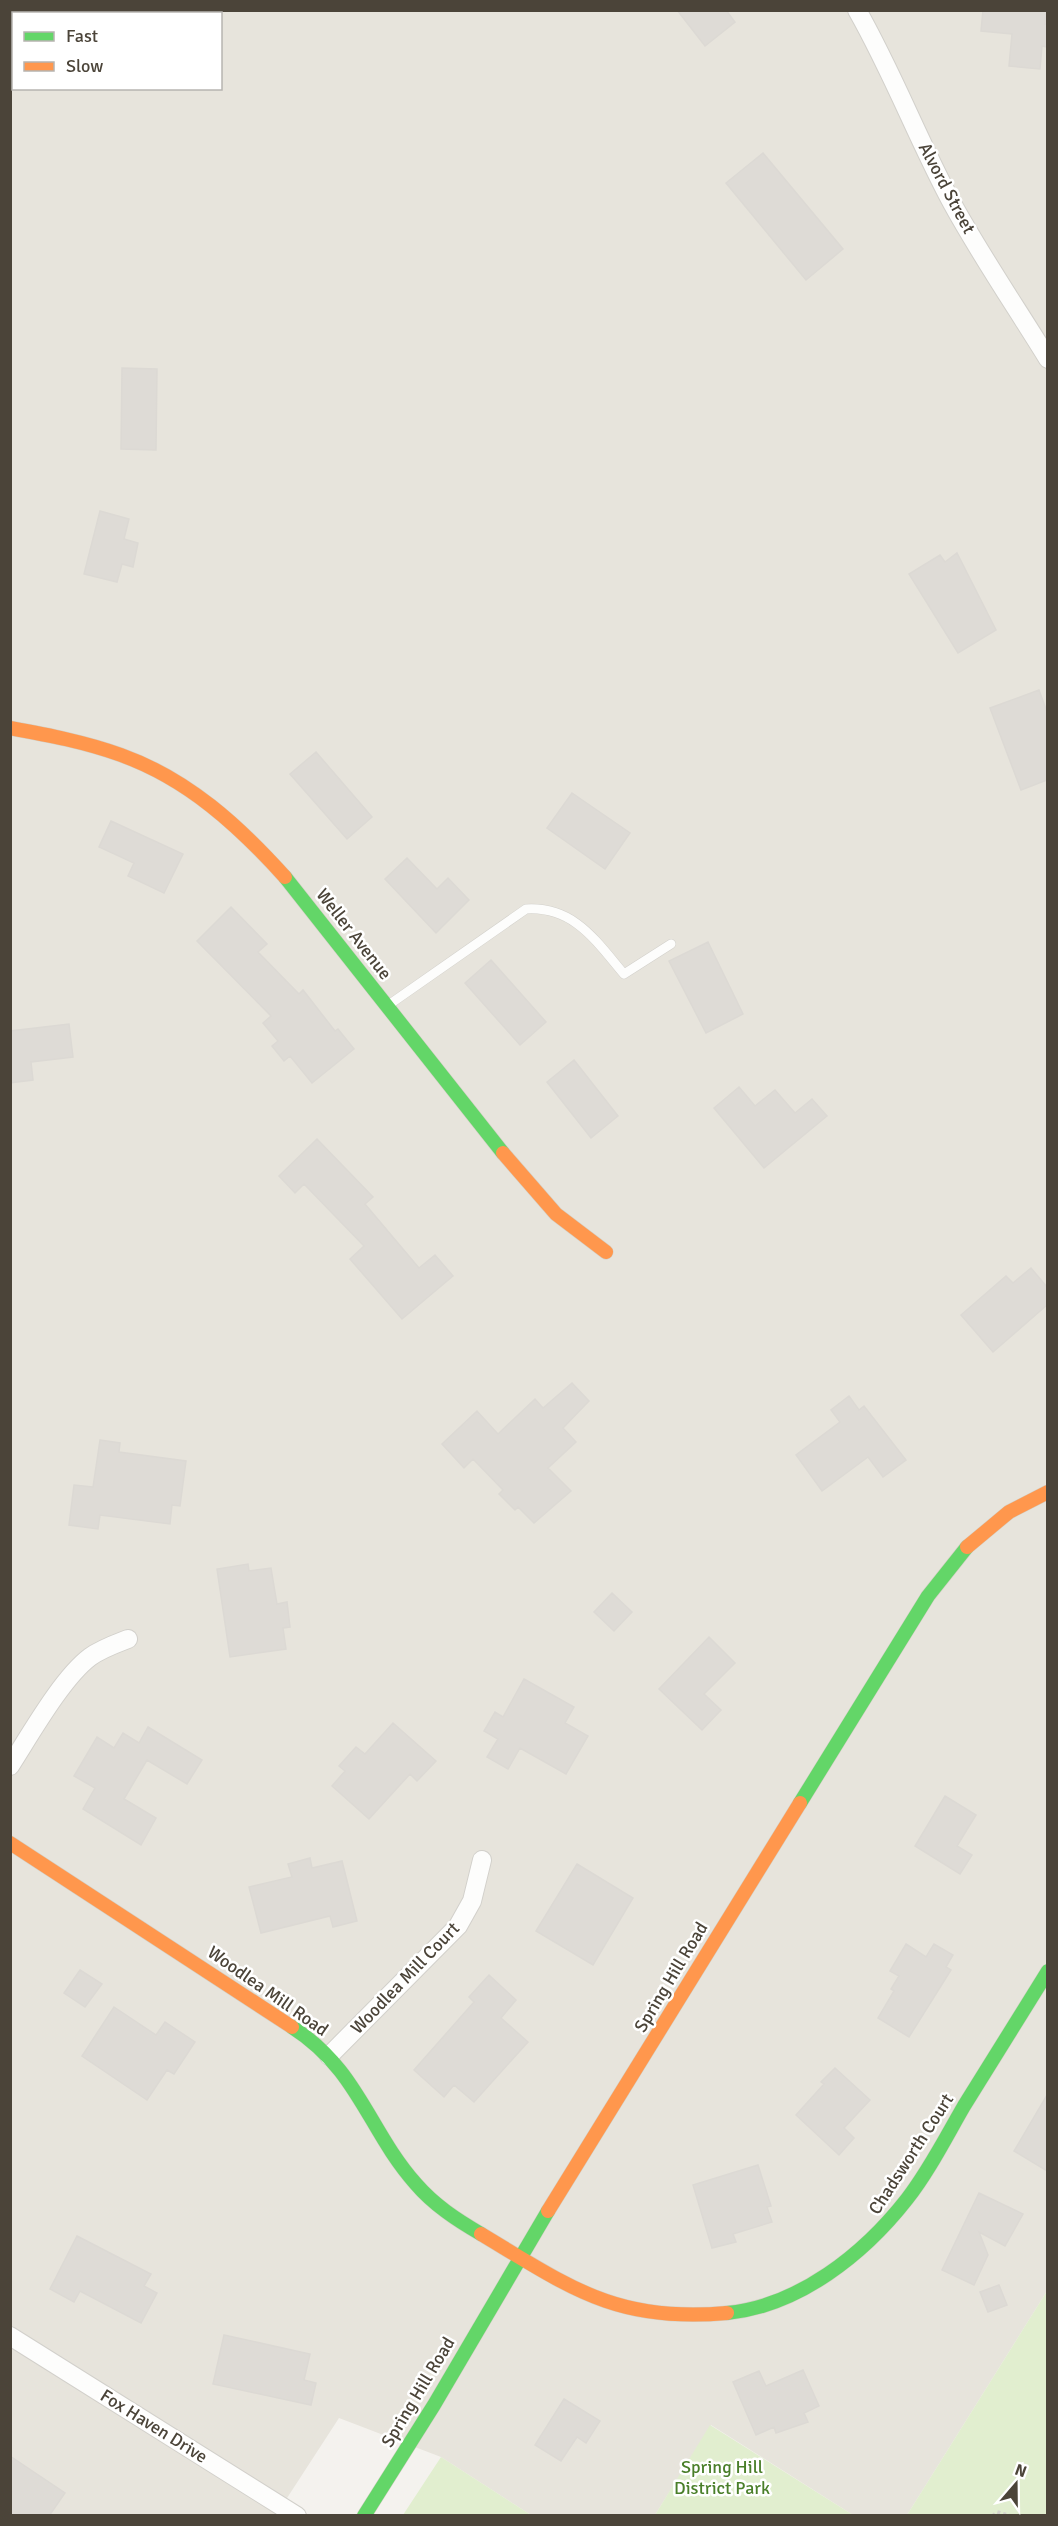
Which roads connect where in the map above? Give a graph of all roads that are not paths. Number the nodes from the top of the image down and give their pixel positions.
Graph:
1 (857, 10) edge
2 (1047, 359) edge
3 (10, 728) edge
4 (671, 944) dead end
5 (388, 1006) junction
6 (606, 1252) dead end
7 (1047, 1492) edge
8 (128, 1639) dead end
9 (10, 1766) edge
10 (10, 1843) edge
11 (482, 1860) dead end
12 (1047, 1971) edge
13 (329, 2056) junction
14 (519, 2257) junction
15 (10, 2336) edge
16 (297, 2516) edge
17 (364, 2516) edge

1 - 2 street, Alvord Street
3 - 5 street, Weller Avenue
4 - 5 lane
5 - 6 street, Weller Avenue
7 - 14 street, Spring Hill Road
8 - 9 street
10 - 13 street, Woodlea Mill Road
11 - 13 street, Woodlea Mill Court
12 - 14 street, Chadsworth Court
13 - 14 street, Woodlea Mill Road
14 - 17 street, Spring Hill Road
15 - 16 street, Fox Haven Drive

